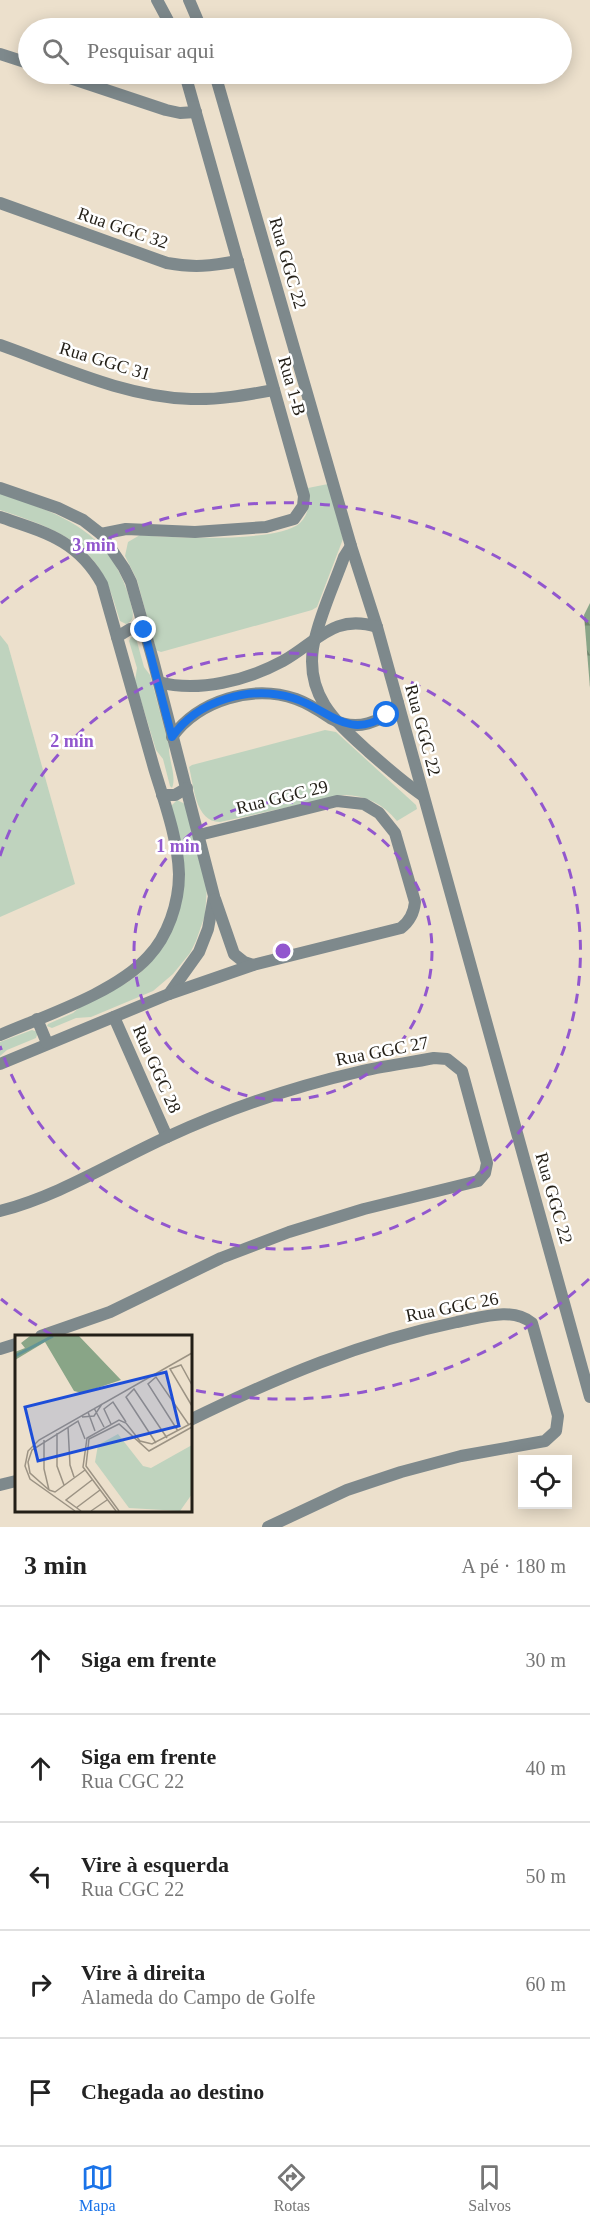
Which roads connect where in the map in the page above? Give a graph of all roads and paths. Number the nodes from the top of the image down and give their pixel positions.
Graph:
1 (157, 0) edge
2 (189, 0) edge
3 (167, 18) edge
4 (197, 18) edge
5 (0, 54) edge
6 (18, 60) edge
7 (88, 84) edge
8 (188, 84) edge
9 (218, 84) edge
10 (196, 112) junction
11 (0, 203) edge
12 (238, 261) junction
13 (0, 345) edge
14 (274, 390) junction
15 (0, 488) edge
16 (0, 517) edge
17 (101, 534) junction
18 (351, 546) junction
19 (377, 627) junction
20 (144, 630) junction
21 (117, 637) junction
22 (315, 639) junction
23 (159, 682) junction
24 (398, 703) junction
25 (333, 719) junction
26 (172, 737) junction
27 (187, 788) junction
28 (162, 795) junction
29 (422, 795) junction
30 (199, 836) junction
31 (214, 896) junction
32 (253, 965) junction
33 (169, 994) junction
34 (114, 1017) junction
35 (37, 1019) junction
36 (0, 1035) edge
37 (47, 1043) junction
38 (0, 1064) edge
39 (167, 1137) junction
40 (0, 1211) edge
41 (44, 1335) edge
42 (15, 1344) edge
43 (0, 1349) edge
44 (590, 1397) edge
45 (192, 1419) edge
46 (15, 1481) edge
47 (0, 1485) edge
48 (268, 1527) edge

1 - 3 street
2 - 4 street
5 - 6 street
7 - 10 street
8 - 10 street, Rua 1-B
9 - 18 street, Rua GGC 22
10 - 12 street, Rua 1-B
11 - 12 street, Rua GGC 32
12 - 14 street, Rua 1-B
13 - 14 street, Rua GGC 31
14 - 17 street, Rua 1-B
15 - 17 street
16 - 21 street
17 - 20 street
18 - 19 street, Rua GGC 22
18 - 22 street
19 - 22 street
19 - 24 street, Rua GGC 22
20 - 21 street
20 - 23 street
21 - 28 street
22 - 23 street
22 - 25 street
23 - 26 street
24 - 25 street
24 - 29 street, Rua GGC 22
25 - 26 street
25 - 29 street
26 - 27 street
27 - 28 street
27 - 30 street
28 - 35 street
29 - 44 street, Rua GGC 22
30 - 31 street
30 - 32 street, Rua GGC 29
31 - 32 street
31 - 33 street
32 - 33 street, Rua GGC 29
33 - 34 street, Rua GGC 29
34 - 37 street, Rua GGC 29
34 - 39 street, Rua GGC 28
35 - 36 street
35 - 37 street
37 - 38 street, Rua GGC 29
39 - 40 street, Rua GGC 27
39 - 41 street, Rua GGC 27
42 - 43 street
45 - 48 street, Rua GGC 26
46 - 47 street

